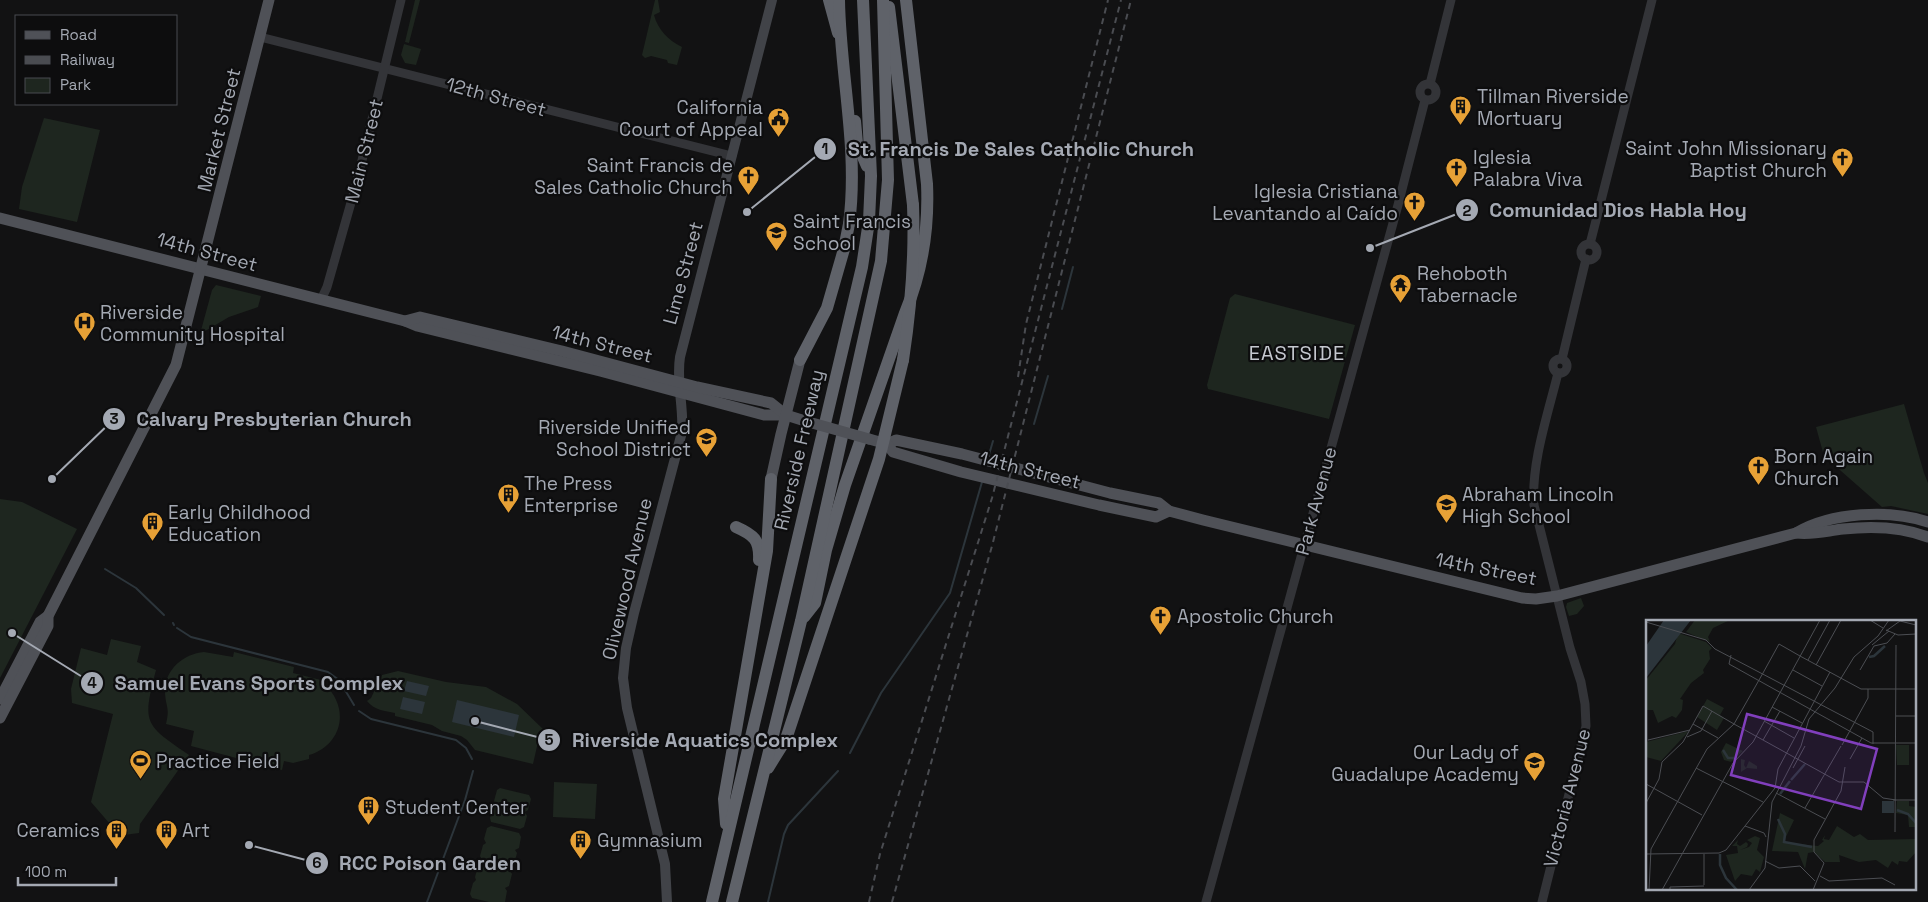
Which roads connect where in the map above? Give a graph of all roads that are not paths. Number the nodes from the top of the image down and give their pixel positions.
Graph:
1 (270, 0) edge
2 (401, 0) edge
3 (772, 0) edge
4 (829, 0) edge
5 (839, 0) edge
6 (863, 0) edge
7 (883, 0) edge
8 (887, 0) edge
9 (906, 0) edge
10 (1451, 0) edge
11 (1652, 0) edge
12 (260, 37) junction
13 (385, 68) junction
14 (732, 156) junction
15 (870, 176) junction
16 (0, 218) edge
17 (202, 268) junction
18 (321, 300) junction
19 (405, 321) junction
20 (562, 351) junction
21 (521, 352) junction
22 (800, 360) joint
23 (679, 387) junction
24 (786, 415) junction
25 (884, 444) junction
26 (771, 479) joint
27 (1169, 511) junction
28 (1928, 522) edge
29 (736, 526) dead end
30 (1796, 533) junction
31 (1928, 538) edge
32 (1305, 544) junction
33 (760, 593) junction
34 (1557, 596) junction
35 (48, 616) junction
36 (801, 621) junction
37 (0, 699) edge
38 (0, 718) edge
39 (761, 781) junction
40 (726, 837) junction
41 (667, 902) edge
42 (712, 902) edge
43 (732, 902) edge
44 (1206, 902) edge
45 (1542, 902) edge

1 - 12 main road, Market Street
2 - 13 street, Main Street
3 - 14 main road, Lime Street
4 - 15 highway
5 - 22 highway, bridge
6 - 15 highway, Riverside Freeway
7 - 36 highway, Riverside Freeway
8 - 25 highway, bridge
9 - 36 highway
10 - 32 street, Park Avenue
11 - 34 street, Victoria Avenue
12 - 13 street, 12th Street
12 - 17 main road, Market Street
13 - 14 street, 12th Street
13 - 18 street, Main Street
14 - 23 main road, Lime Street
15 - 40 highway, Riverside Freeway
16 - 17 main road, 14th Street
17 - 18 main road, 14th Street
17 - 35 main road, Market Street
18 - 19 main road, 14th Street
19 - 20 main road, 14th Street
19 - 21 main road, 14th Street
20 - 21 main road
20 - 23 main road, 14th Street
21 - 23 main road, 14th Street
22 - 24 main road
23 - 24 main road, 14th Street
23 - 41 main road, Olivewood Avenue
24 - 25 main road, 14th Street, bridge
24 - 26 main road
25 - 27 main road, 14th Street
25 - 27 main road, 14th Street
25 - 39 highway
26 - 33 highway
27 - 32 main road, 14th Street
28 - 30 main road, 14th Street
29 - 33 highway
30 - 31 main road, 14th Street
30 - 34 main road, 14th Street
32 - 34 main road, 14th Street
32 - 44 street, Park Avenue
33 - 40 highway
34 - 45 street, Victoria Avenue
35 - 37 main road
35 - 38 main road
36 - 39 highway, Riverside Freeway
39 - 43 highway, Riverside Freeway
40 - 42 highway, Riverside Freeway

